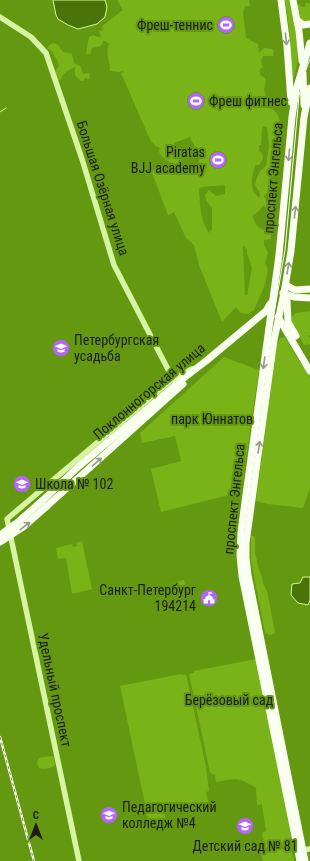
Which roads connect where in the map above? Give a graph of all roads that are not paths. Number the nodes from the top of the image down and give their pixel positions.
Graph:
1 (281, 0) edge
2 (293, 0) edge
3 (0, 18) edge
4 (297, 20) junction
5 (310, 24) edge
6 (310, 43) edge
7 (302, 66) junction
8 (310, 88) edge
9 (292, 116) junction
10 (304, 117) junction
11 (274, 285) junction
12 (286, 285) junction
13 (310, 289) edge
14 (284, 293) junction
15 (308, 299) edge
16 (272, 300) junction
17 (287, 316) junction
18 (279, 318) junction
19 (269, 325) junction
20 (289, 334) junction
21 (274, 340) junction
22 (206, 361) junction
23 (310, 362) edge
24 (310, 372) edge
25 (173, 379) junction
26 (250, 485) junction
27 (44, 504) junction
28 (8, 522) joint
29 (0, 535) edge
30 (0, 542) edge
31 (304, 850) edge
32 (78, 861) edge
33 (300, 861) edge
34 (306, 861) edge

1 -> 9 main road
2 - 4 main road
3 - 25 street, Большая Озёрная улица
4 - 5 main road
4 - 7 main road
6 - 7 main road, проспект Энгельса
7 - 9 main road, проспект Энгельса
7 - 10 main road
8 - 10 main road, проспект Энгельса
9 -> 11 main road, проспект Энгельса
12 -> 10 main road, проспект Энгельса
11 - 14 main road
11 - 16 main road, проспект Энгельса
12 - 13 main road
12 - 14 main road, проспект Энгельса
14 - 15 main road
14 - 17 main road
14 - 18 main road, проспект Энгельса
15 - 17 main road
16 - 18 main road
16 - 19 main road, проспект Энгельса
16 - 22 main road, Поклонногорская улица
17 - 23 main road
18 - 20 main road
18 - 21 main road, проспект Энгельса
19 -> 26 main road, проспект Энгельса
27 -> 19 main road, Поклонногорская улица
20 - 21 main road
20 - 24 main road
26 -> 21 main road, проспект Энгельса
22 - 25 street, Поклонногорская улица
22 - 27 main road, Поклонногорская улица
25 - 28 street, Поклонногорская улица
26 - 31 main road, проспект Энгельса
27 - 29 main road, bridge
30 -> 27 main road, bridge
28 - 32 street, Удельный проспект
31 - 33 main road, проспект Энгельса
31 - 34 main road, проспект Энгельса

